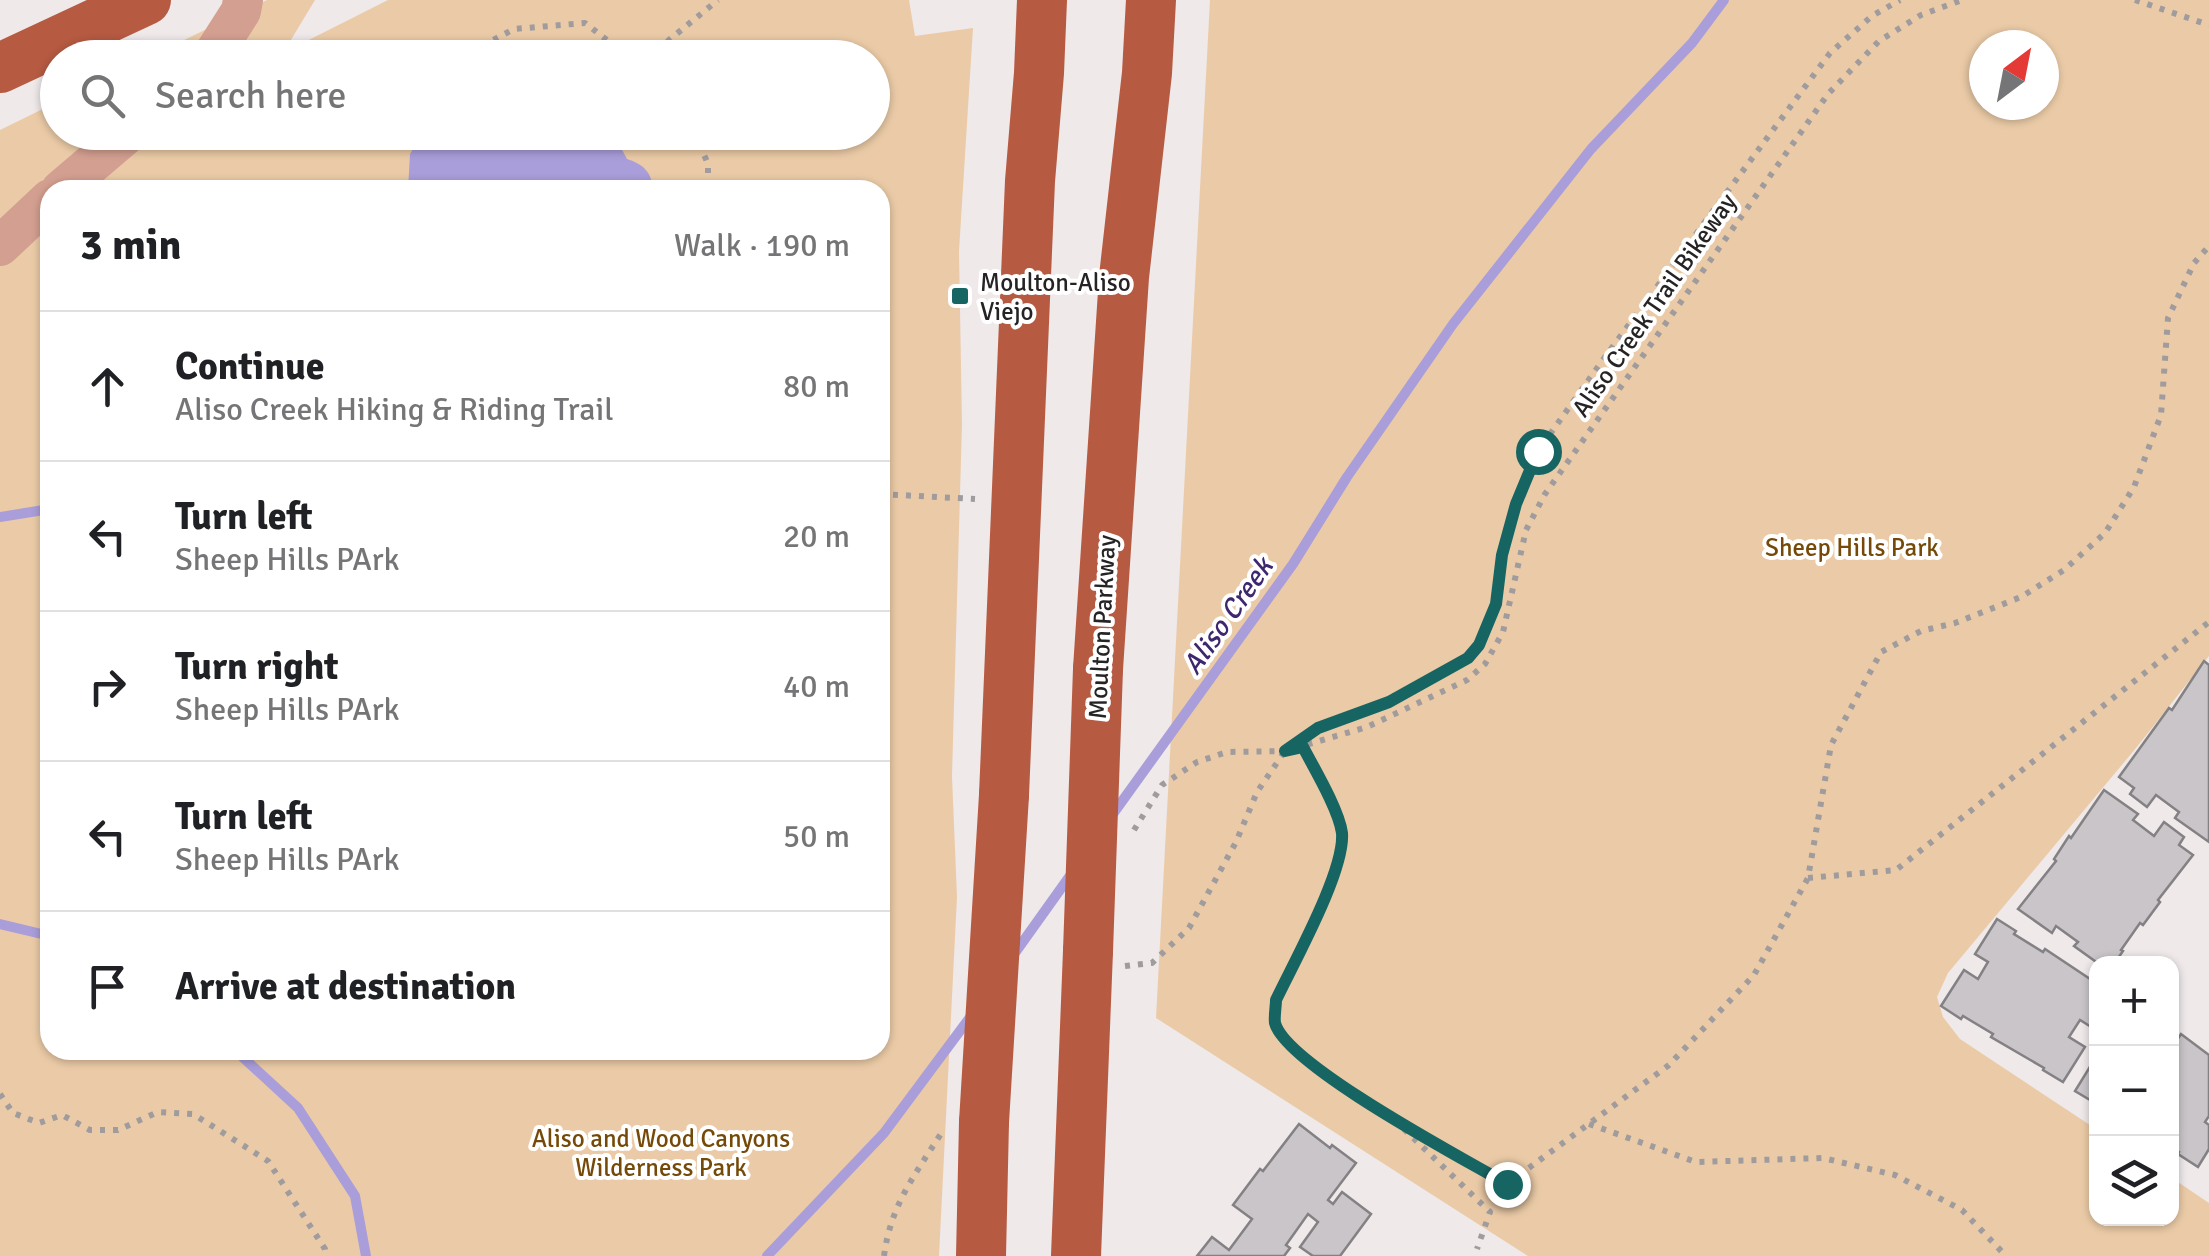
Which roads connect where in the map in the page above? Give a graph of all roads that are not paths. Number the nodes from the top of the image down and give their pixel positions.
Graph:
1 (146, 0) edge
2 (243, 0) edge
3 (1042, 0) edge
4 (1151, 0) edge
5 (60, 40) edge
6 (222, 40) edge
7 (40, 49) edge
8 (0, 68) edge
9 (108, 150) edge
10 (73, 180) edge
11 (40, 208) edge
12 (0, 246) edge
13 (980, 1256) edge
14 (1076, 1256) edge

1 - 5 main road
2 - 6 lane
3 - 13 main road, bridge
4 - 14 main road, Moulton Parkway, bridge
7 - 8 main road
9 - 10 lane
11 - 12 lane

